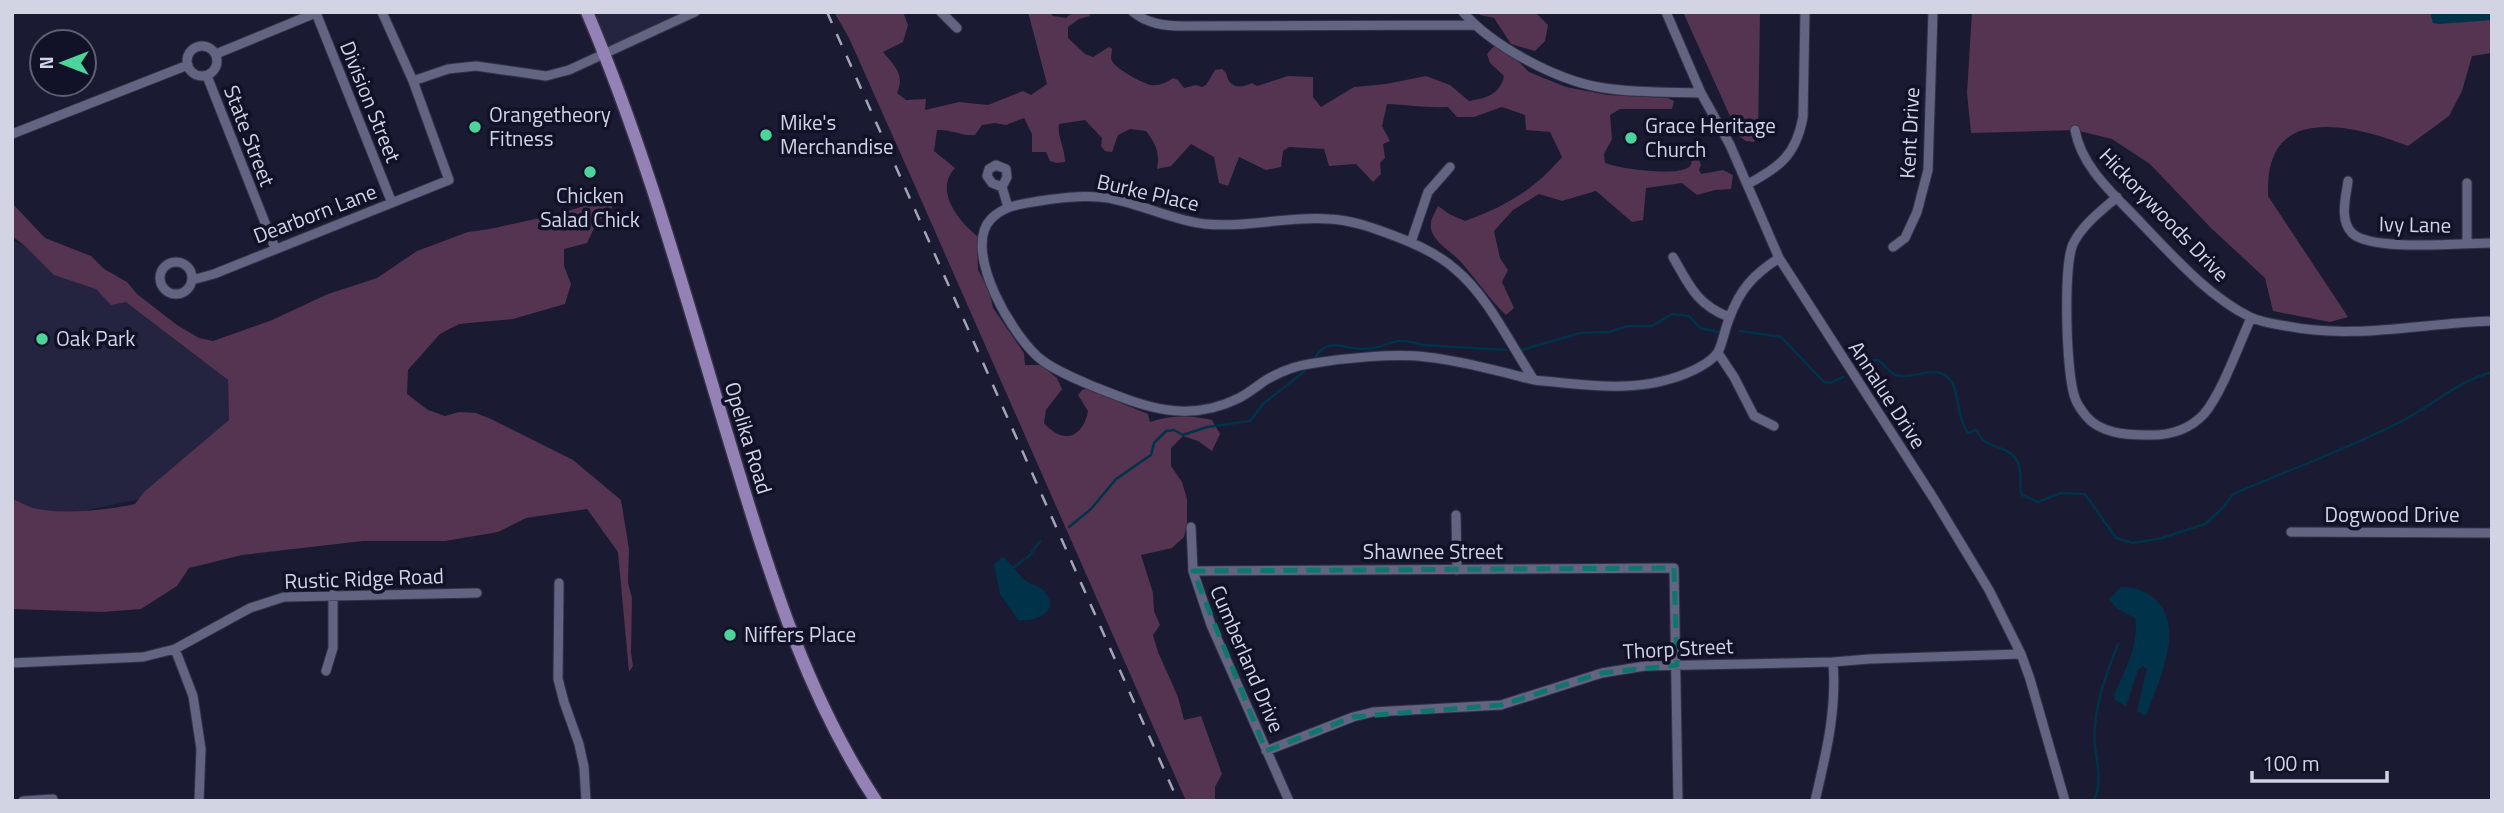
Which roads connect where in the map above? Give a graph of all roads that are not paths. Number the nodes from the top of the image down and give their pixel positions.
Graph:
1 (382, 12) edge
2 (587, 12) edge
3 (695, 12) edge
4 (940, 12) edge
5 (1133, 12) edge
6 (1464, 12) edge
7 (1666, 12) edge
8 (1805, 12) edge
9 (1933, 12) edge
10 (317, 13) edge
11 (1474, 25) junction
12 (957, 28) dead end
13 (216, 54) junction
14 (605, 54) junction
15 (187, 65) junction
16 (207, 76) junction
17 (413, 81) junction
18 (1701, 93) junction
19 (2075, 130) dead end
20 (12, 134) edge
21 (1450, 167) dead end
22 (2348, 181) dead end
23 (2467, 183) dead end
24 (1748, 184) junction
25 (1002, 187) dead end
26 (2117, 197) junction
27 (392, 203) junction
28 (1007, 207) junction
29 (1410, 242) junction
30 (2467, 243) junction
31 (2492, 243) edge
32 (1893, 247) dead end
33 (275, 248) junction
34 (1673, 257) dead end
35 (1779, 258) junction
36 (192, 280) dead end
37 (1729, 317) junction
38 (2251, 318) junction
39 (2492, 321) edge
40 (1718, 353) junction
41 (1534, 380) junction
42 (1774, 426) dead end
43 (1456, 515) dead end
44 (1191, 527) dead end
45 (2291, 532) dead end
46 (2492, 533) edge
47 (1457, 570) junction
48 (1193, 571) junction
49 (559, 583) dead end
50 (477, 593) dead end
51 (333, 594) junction
52 (174, 649) junction
53 (2021, 654) junction
54 (1833, 662) junction
55 (12, 663) edge
56 (1677, 665) junction
57 (326, 671) dead end
58 (1266, 751) junction
59 (53, 799) edge
60 (23, 801) edge
61 (199, 801) edge
62 (586, 801) edge
63 (876, 801) edge
64 (1289, 801) edge
65 (1678, 801) edge
66 (1815, 801) edge
67 (2065, 801) edge

1 - 17 street
2 - 14 main road, Opelika Road
3 - 14 street
4 - 12 street
5 - 11 street
6 - 11 street
7 - 18 street, Annalue Drive
8 - 24 street
9 - 32 street, Kent Drive
10 - 13 street
10 - 27 street, Division Street
11 - 18 street
13 - 15 street
13 - 16 street
14 - 17 street
14 - 63 main road, Opelika Road
15 - 16 street
15 - 20 street
16 - 33 street, State Street
17 - 27 street, Dearborn Lane
18 - 24 street, Annalue Drive
19 - 26 street, Hickorywoods Drive
21 - 29 street
22 - 30 street, Ivy Lane
23 - 30 street
24 - 35 street, Annalue Drive
25 - 28 street
26 - 38 street, Hickorywoods Drive
26 - 38 street
27 - 33 street, Dearborn Lane
28 - 29 street, Burke Place
28 - 41 street
29 - 41 street, Burke Place
30 - 31 street, Ivy Lane
33 - 36 street, Dearborn Lane
34 - 37 street
35 - 37 street
35 - 53 street, Annalue Drive
37 - 40 street
38 - 39 street, Hickorywoods Drive
40 - 41 street
40 - 42 street
43 - 47 street
44 - 48 street, Cumberland Drive
45 - 46 street, Dogwood Drive
47 - 48 street, Shawnee Street
47 - 56 street, Shawnee Street
48 - 58 street, Cumberland Drive
49 - 62 street
50 - 51 street, Rustic Ridge Road
51 - 52 street, Rustic Ridge Road
51 - 57 street
52 - 55 street, Rustic Ridge Road
52 - 61 street
53 - 54 street, Thorp Street
53 - 67 street, Annalue Drive
54 - 56 street, Thorp Street
54 - 66 street
56 - 58 street, Thorp Street
56 - 65 street
58 - 64 street, Cumberland Drive
59 - 60 street

